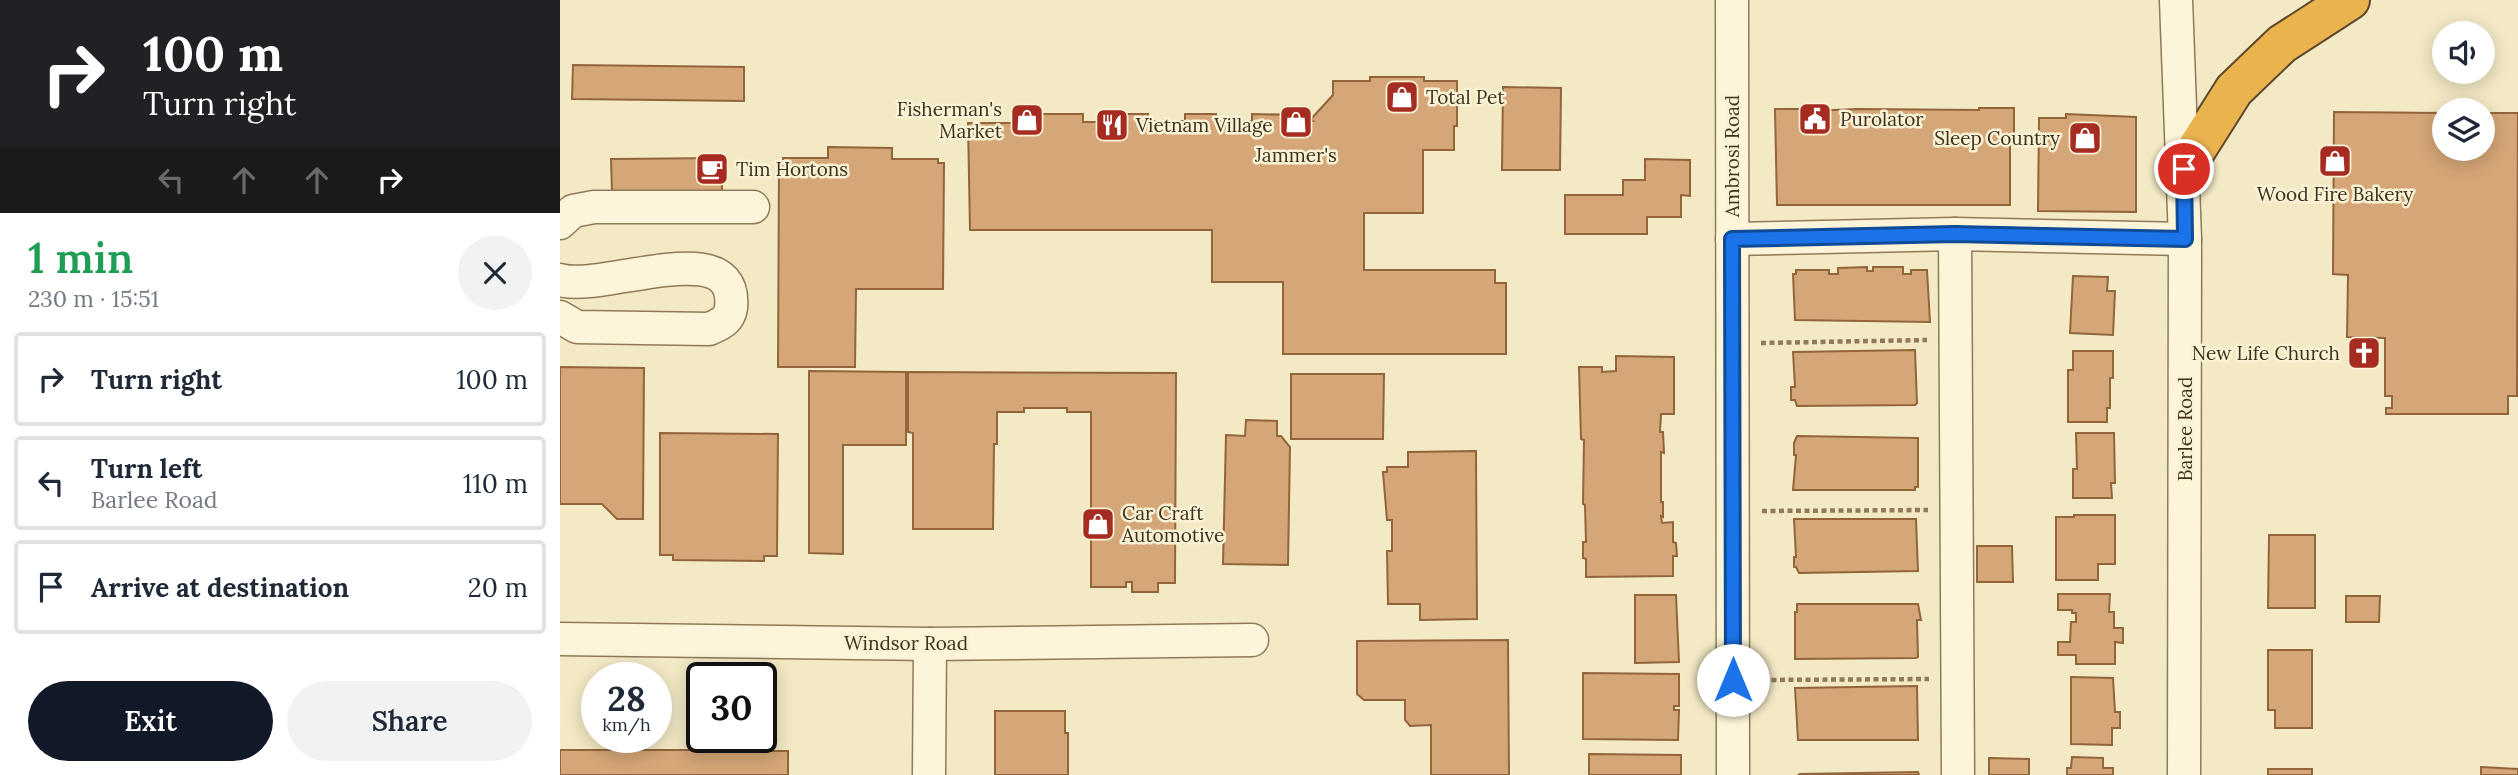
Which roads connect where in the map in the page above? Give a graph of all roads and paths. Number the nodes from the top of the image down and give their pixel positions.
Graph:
1 (1732, 0) edge
2 (2176, 0) edge
3 (2350, 0) edge
4 (2184, 169) junction
5 (753, 207) dead end
6 (560, 223) edge
7 (1955, 234) junction
8 (1732, 239) junction
9 (2185, 239) junction
10 (560, 280) edge
11 (560, 317) edge
12 (1955, 339) junction
13 (1732, 343) junction
14 (1957, 510) junction
15 (1732, 512) junction
16 (560, 639) edge
17 (1252, 640) dead end
18 (930, 644) junction
19 (1958, 678) junction
20 (1733, 680) junction
21 (929, 775) edge
22 (1733, 775) edge
23 (1958, 775) edge
24 (2184, 775) edge

1 - 8 street, Ambrosi Road
2 - 4 street, Barlee Road
3 - 4 highway
4 - 9 street, Barlee Road
5 - 6 street
7 - 8 street
7 - 9 street
7 - 12 street
8 - 13 street, Ambrosi Road
9 - 24 street, Barlee Road
10 - 11 street
12 - 13 path
12 - 14 street
13 - 15 street, Ambrosi Road
14 - 15 path
14 - 19 street
15 - 20 street, Ambrosi Road
16 - 18 street, Windsor Road
17 - 18 street, Windsor Road
18 - 21 street
19 - 20 path
19 - 23 street
20 - 22 street, Ambrosi Road

